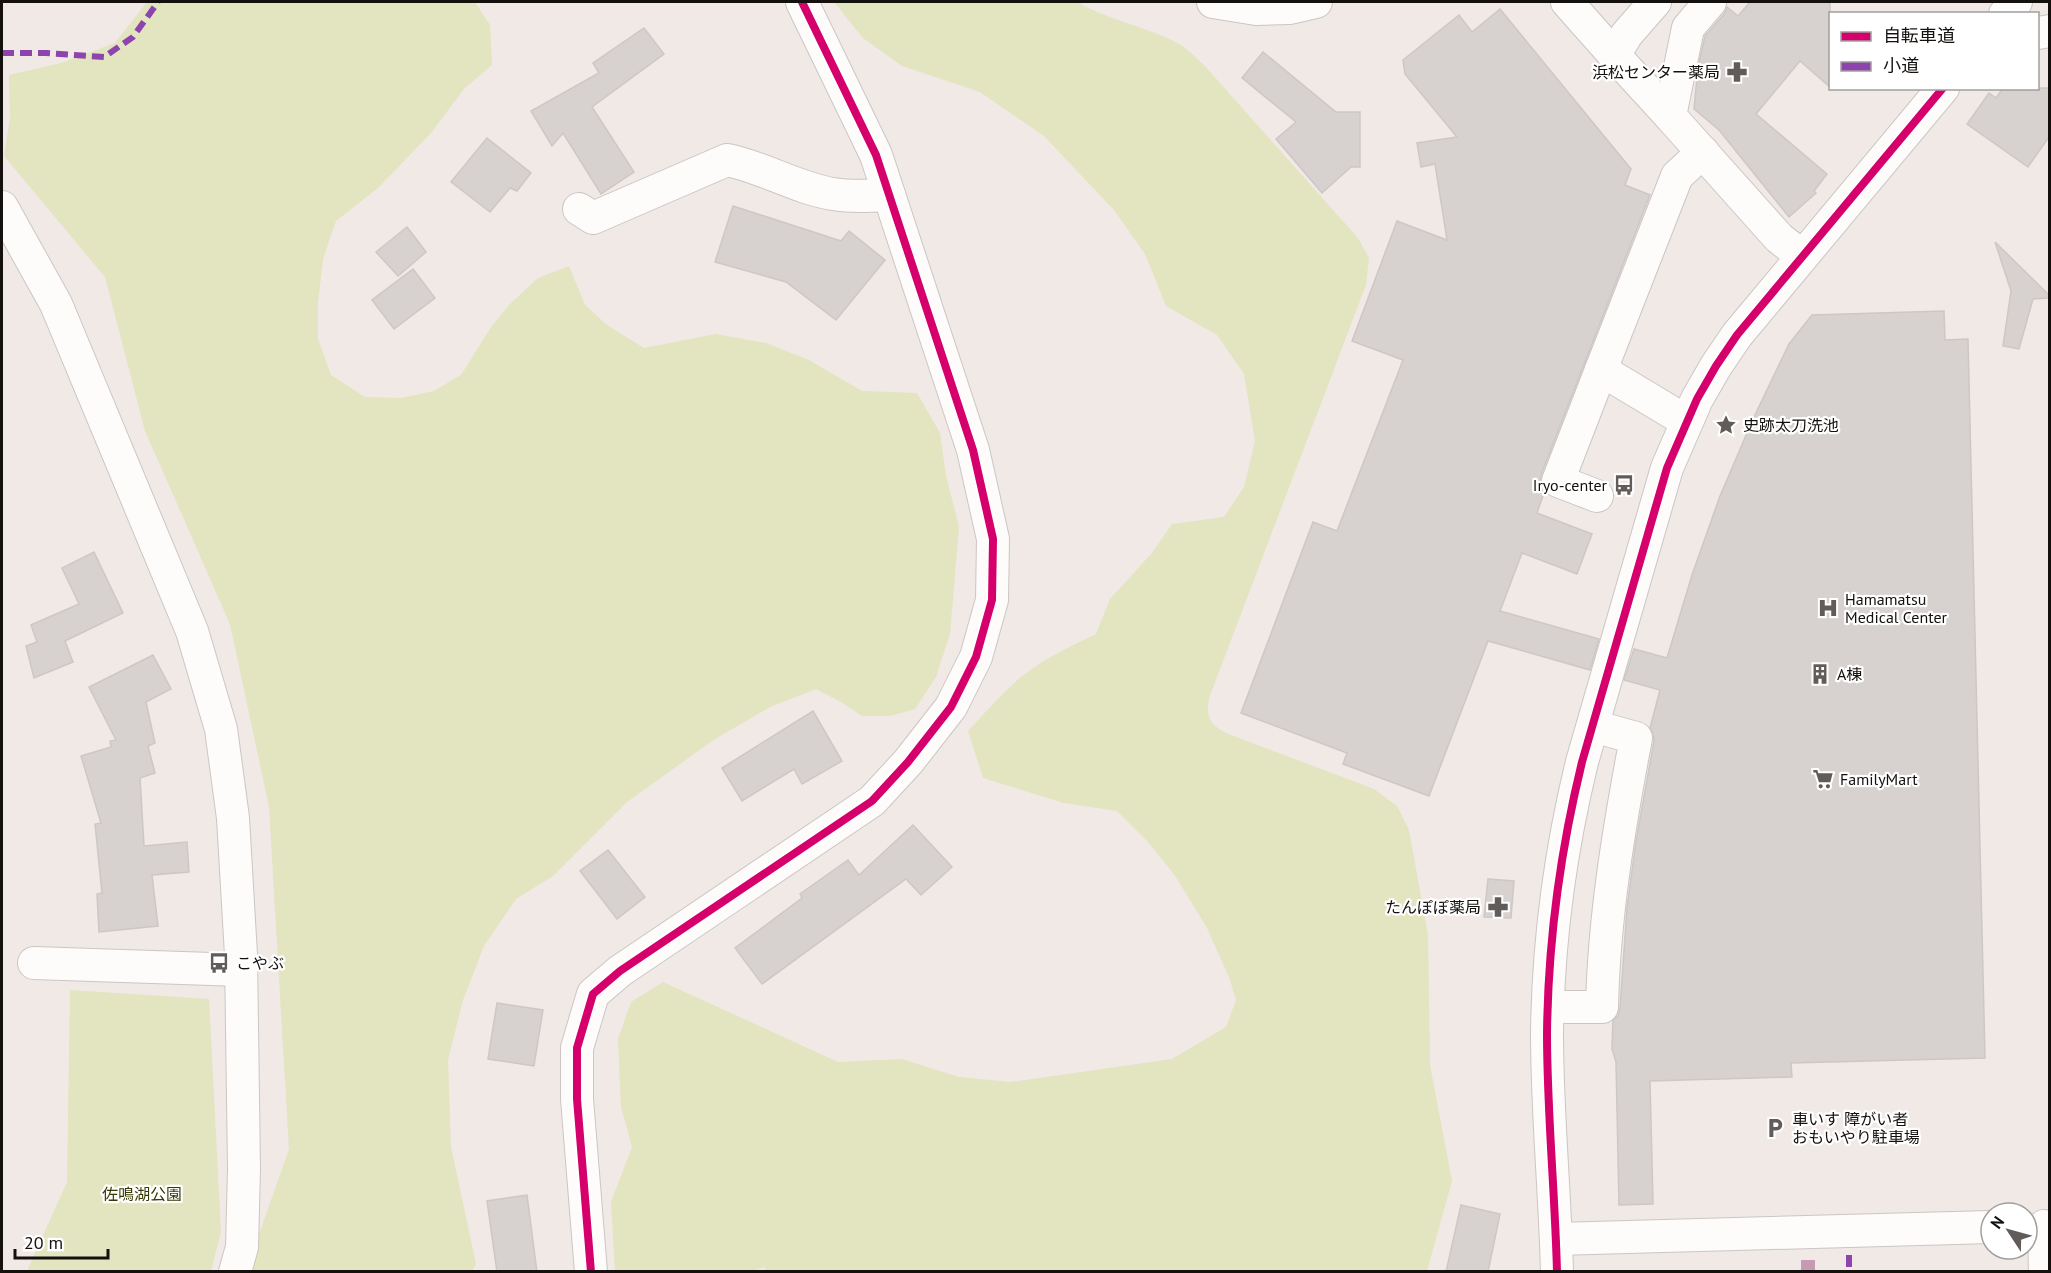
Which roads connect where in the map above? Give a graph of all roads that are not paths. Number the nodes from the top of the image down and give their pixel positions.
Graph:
1 (802, 2) edge
2 (1214, 2) edge
3 (1316, 2) edge
4 (1567, 2) edge
5 (1655, 2) edge
6 (1710, 2) edge
7 (1614, 55) junction
8 (1941, 90) edge
9 (1670, 116) junction
10 (1703, 152) junction
11 (889, 195) junction
12 (2, 207) edge
13 (579, 209) dead end
14 (1802, 256) junction
15 (1601, 370) junction
16 (1686, 421) junction
17 (1597, 496) dead end
18 (1593, 726) junction
19 (34, 963) dead end
20 (241, 970) junction
21 (1548, 1007) junction
22 (2040, 1226) edge
23 (1979, 1227) edge
24 (1556, 1239) junction
25 (235, 1272) edge
26 (591, 1272) edge
27 (1557, 1272) edge
28 (2045, 1272) edge

1 - 11 street
2 - 3 street
4 - 7 street
5 - 7 street
6 - 9 street
7 - 9 street
8 - 14 street
9 - 10 street
10 - 14 street
10 - 15 street
11 - 13 street
11 - 26 street
12 - 20 street
14 - 16 street
15 - 16 street
15 - 17 street
16 - 18 street
18 - 21 street
18 - 21 street
19 - 20 street
20 - 25 street
21 - 24 street
22 - 28 street
23 - 24 street
24 - 27 street

